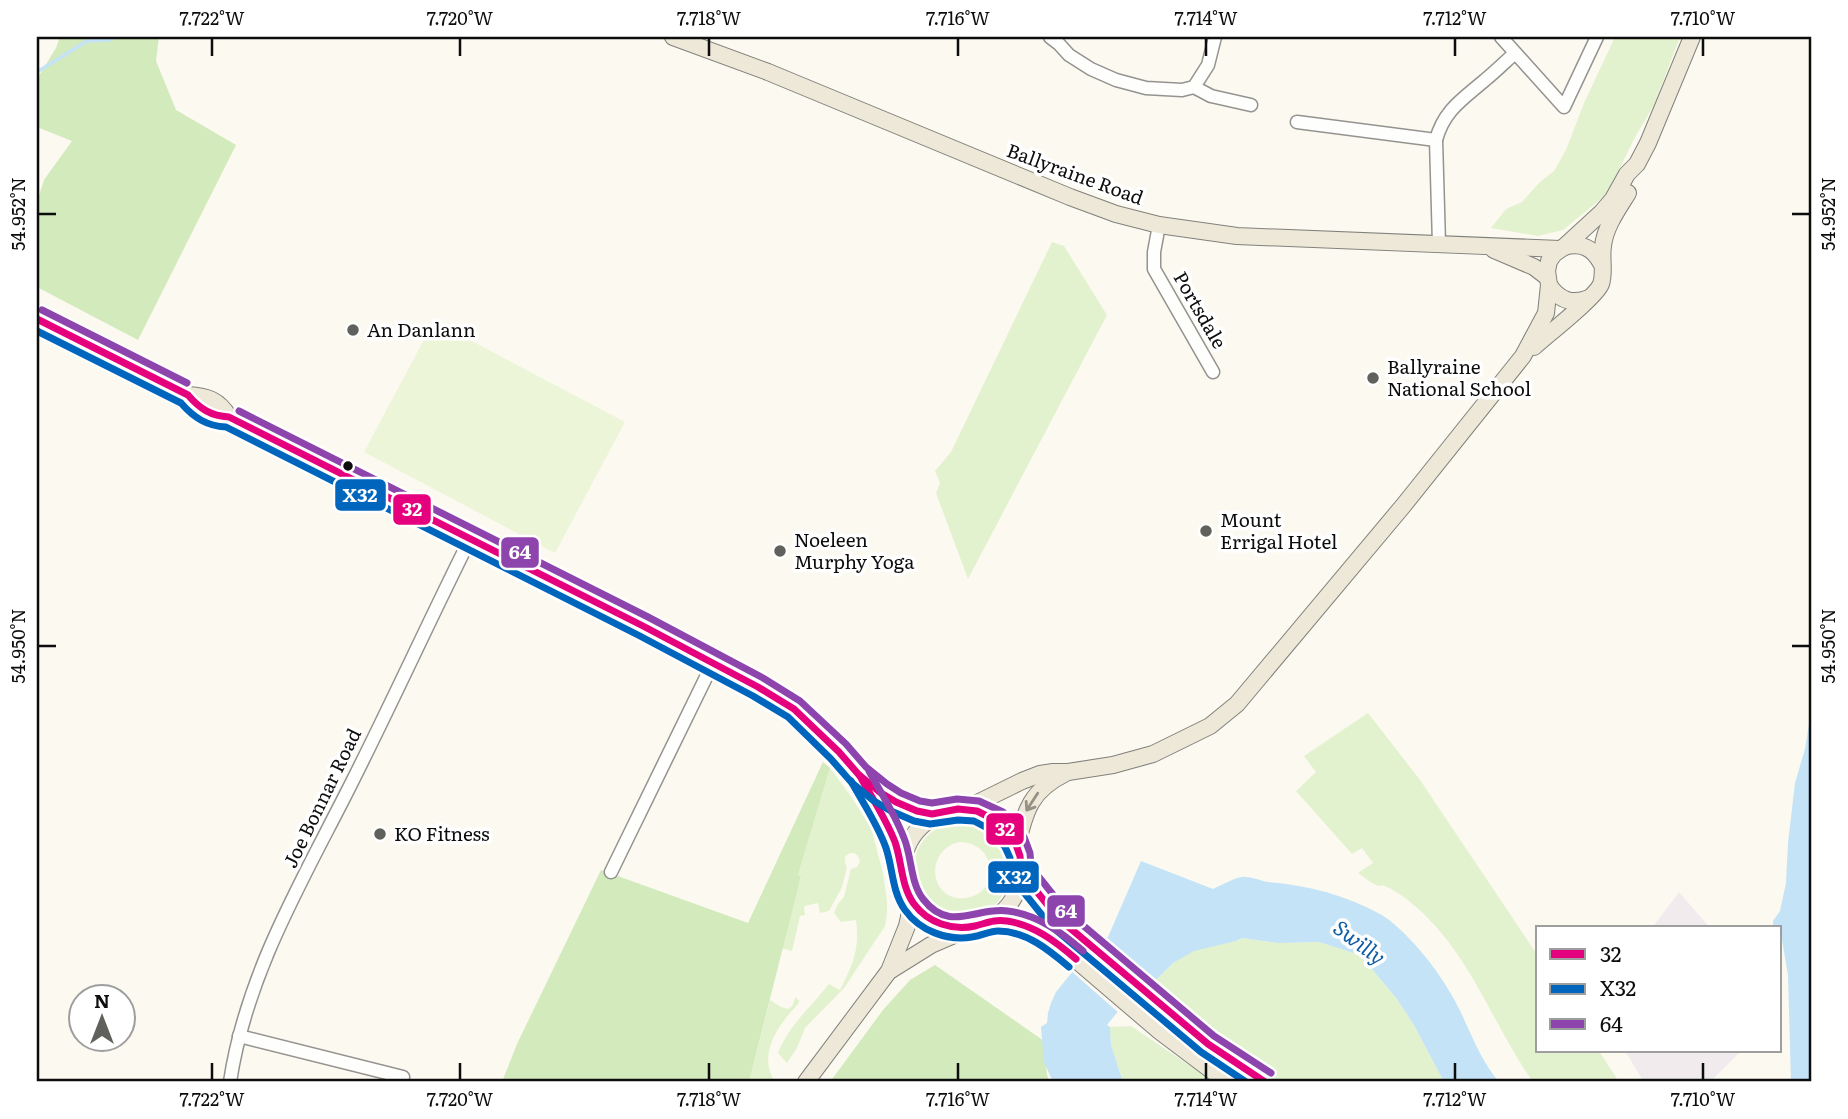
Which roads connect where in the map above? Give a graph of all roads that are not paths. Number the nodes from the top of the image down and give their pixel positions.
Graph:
1 (673, 37) edge
2 (1215, 37) edge
3 (1501, 37) edge
4 (1597, 37) edge
5 (1692, 37) edge
6 (1057, 39) edge
7 (1514, 53) junction
8 (1194, 87) junction
9 (1251, 105) dead end
10 (1297, 121) dead end
11 (1436, 140) junction
12 (1637, 164) junction
13 (1159, 225) junction
14 (1439, 244) junction
15 (1486, 247) junction
16 (1562, 248) junction
17 (1601, 262) junction
18 (1548, 281) junction
19 (1589, 298) junction
20 (37, 319) edge
21 (1523, 356) junction
22 (1213, 372) dead end
23 (470, 539) junction
24 (713, 663) junction
25 (1068, 772) junction
26 (859, 775) junction
27 (965, 810) junction
28 (940, 813) junction
29 (1017, 846) junction
30 (902, 866) junction
31 (1021, 868) junction
32 (611, 872) dead end
33 (909, 896) junction
34 (993, 920) junction
35 (972, 927) junction
36 (889, 971) junction
37 (239, 1036) junction
38 (403, 1077) dead end
39 (230, 1082) edge
40 (806, 1082) edge
41 (1227, 1082) edge
42 (1265, 1082) edge

1 - 13 main road, Ballyraine Road
2 - 8 street
3 - 7 street
4 - 7 street
5 - 12 main road
6 - 8 street
7 - 11 street
8 - 9 street
10 - 11 street
11 - 14 street
12 - 16 main road
12 - 17 main road
13 - 14 main road, Ballyraine Road
13 - 22 street, Portsdale
14 - 15 main road, Ballyraine Road
15 - 16 main road
15 - 18 main road
16 - 17 main road
16 - 18 main road
17 - 19 main road
18 - 19 main road
18 - 21 main road
19 - 21 main road
20 - 23 main road
21 - 25 main road
23 - 24 main road
23 - 37 street, Joe Bonnar Road
24 - 26 main road
24 - 32 street
25 - 27 main road
25 -> 29 main road
26 - 28 main road
26 - 30 main road
27 - 28 main road
27 - 29 main road
28 - 30 main road
29 - 31 main road
30 - 33 main road
31 - 34 main road
31 - 42 main road
33 - 35 main road
33 - 36 main road
34 - 35 main road
34 - 41 main road
35 - 36 main road
36 - 40 main road
37 - 38 street
37 - 39 street, Joe Bonnar Road

